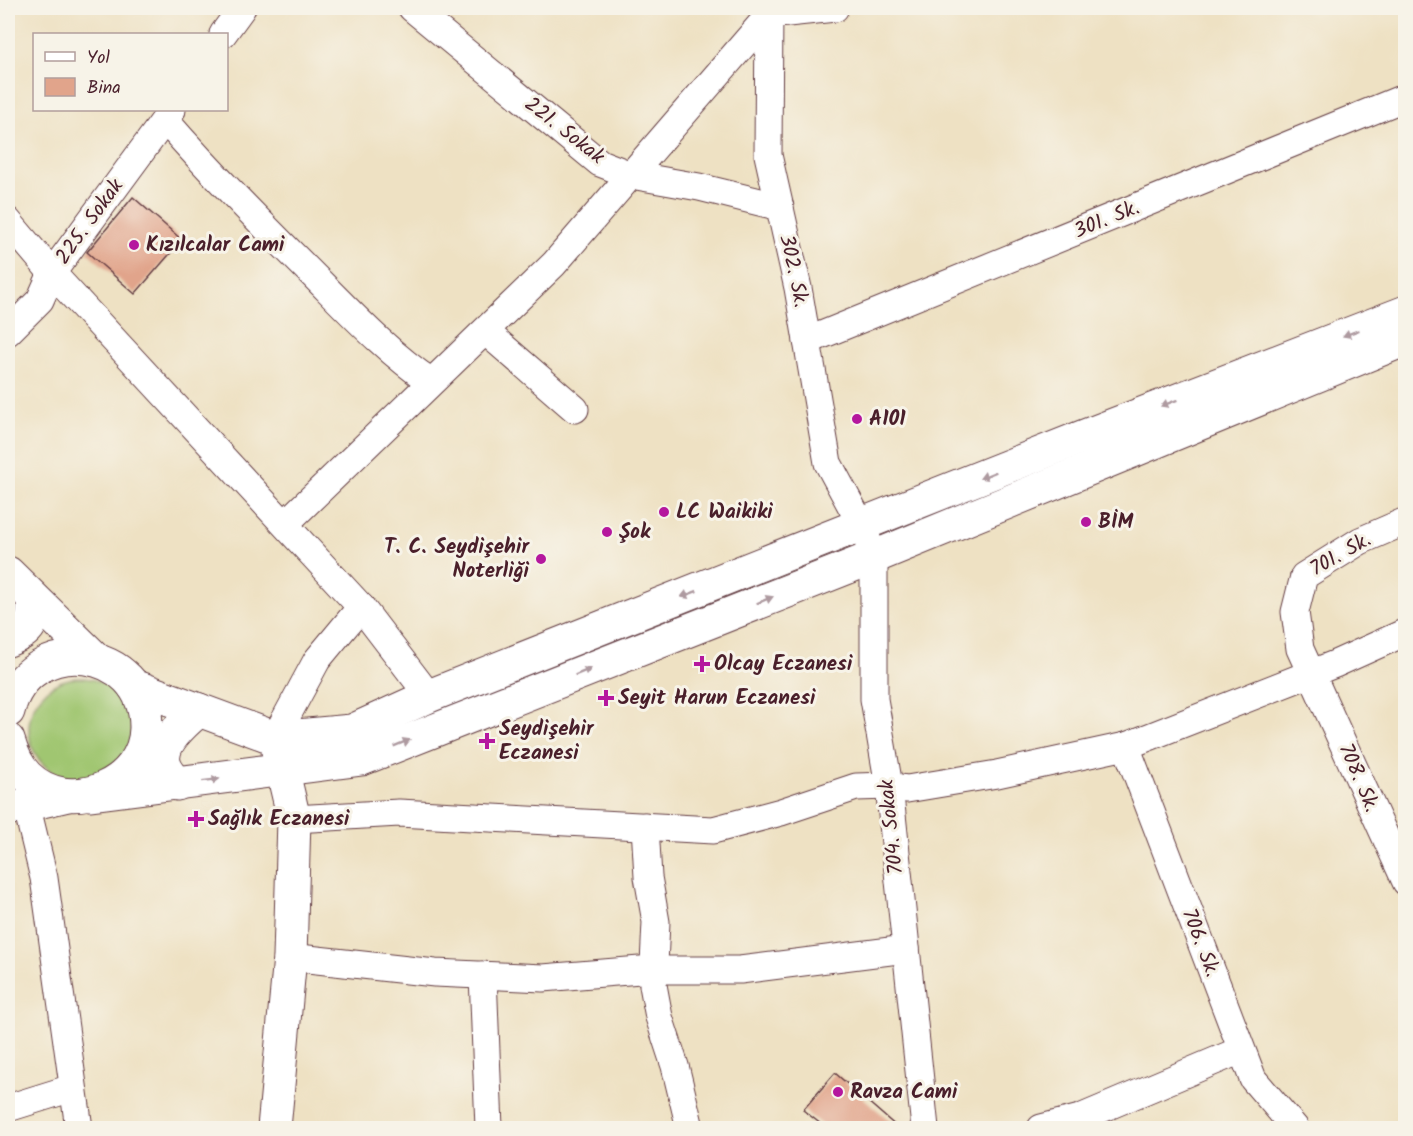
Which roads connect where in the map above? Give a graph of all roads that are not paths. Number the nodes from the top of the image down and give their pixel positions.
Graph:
1 (242, 8) edge
2 (412, 8) edge
3 (836, 8) edge
4 (769, 11) edge
5 (224, 33) edge
6 (1406, 97) edge
7 (168, 115) edge
8 (631, 175) junction
9 (780, 207) junction
10 (8, 221) edge
11 (52, 273) junction
12 (1406, 312) edge
13 (8, 332) edge
14 (492, 338) junction
15 (1406, 339) edge
16 (807, 341) junction
17 (431, 381) junction
18 (575, 409) dead end
19 (1406, 521) edge
20 (287, 525) junction
21 (862, 526) junction
22 (874, 557) junction
23 (8, 573) edge
24 (33, 598) junction
25 (361, 607) junction
26 (1406, 632) edge
27 (8, 640) edge
28 (96, 659) junction
29 (1311, 674) junction
30 (134, 686) junction
31 (429, 696) junction
32 (8, 704) edge
33 (199, 710) junction
34 (275, 738) junction
35 (8, 740) edge
36 (1126, 746) junction
37 (281, 771) junction
38 (177, 784) junction
39 (890, 786) junction
40 (79, 795) junction
41 (17, 807) edge
42 (294, 819) junction
43 (645, 826) junction
44 (1406, 882) edge
45 (906, 949) junction
46 (290, 957) junction
47 (654, 970) junction
48 (483, 975) junction
49 (1241, 1050) junction
50 (72, 1088) junction
51 (8, 1108) edge
52 (78, 1128) edge
53 (274, 1128) edge
54 (489, 1128) edge
55 (690, 1128) edge
56 (926, 1128) edge
57 (1041, 1128) edge
58 (1295, 1128) edge

1 - 5 street
2 - 8 street, 221. Sokak
3 - 4 street
4 - 8 street
4 - 9 street, 302. Sk.
6 - 16 street, 301. Sk.
7 - 11 street, 225. Sokak
7 - 17 street
8 - 9 street, 221. Sokak
8 - 14 street
8 - 17 street
9 - 16 street, 302. Sk.
10 - 11 street
11 - 13 street, 225. Sokak
11 - 20 street
12 -> 21 main road
14 - 18 street
14 - 20 street
15 - 22 main road
16 - 21 street, 302. Sk.
17 - 20 street
19 - 29 street, 701. Sk.
20 - 25 street
21 - 22 street, 704. Sokak
21 -> 31 main road
37 -> 22 main road
22 - 39 street, 704. Sokak
23 - 24 main road
24 - 27 main road
24 - 28 main road
25 - 31 street
25 - 34 street
26 - 29 street
28 - 30 main road
28 - 32 main road
29 - 36 street
29 - 44 street, 708. Sk.
30 - 33 main road
30 - 40 main road
31 - 34 main road
33 - 34 main road
33 - 38 main road
34 - 37 main road
35 - 40 main road
36 - 39 street
36 - 49 street, 706. Sk.
38 -> 37 main road
37 - 42 main road
38 - 40 main road
39 - 43 street
39 - 45 street, 704. Sokak
40 - 41 main road
41 - 50 street
42 - 43 street
42 - 46 main road
43 - 47 street
45 - 47 street
45 - 56 street, 704. Sokak
46 - 48 street
46 - 53 main road
47 - 48 street
47 - 55 street
48 - 54 street
49 - 57 street
49 - 58 street, 706. Sk.
50 - 51 street
50 - 52 street

